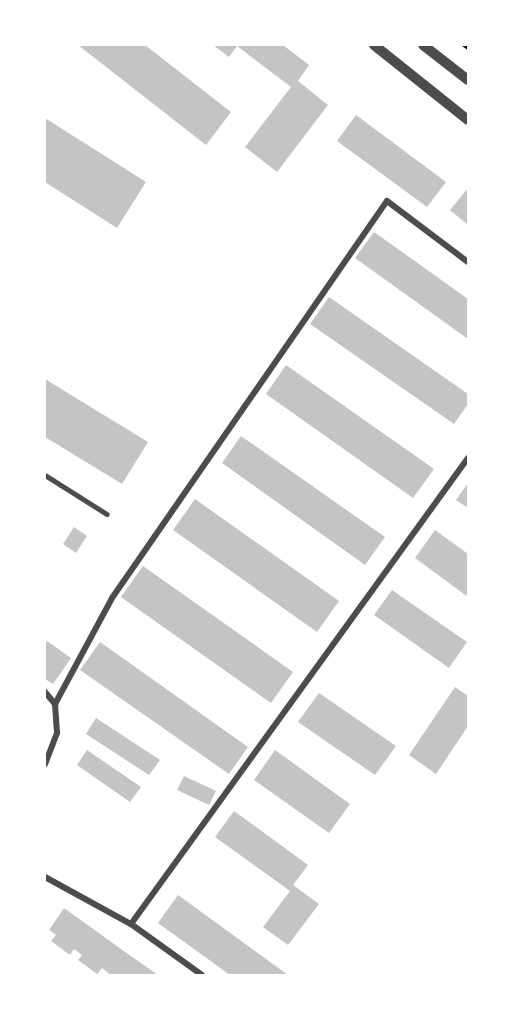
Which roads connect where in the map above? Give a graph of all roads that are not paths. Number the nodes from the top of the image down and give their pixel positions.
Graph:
1 (374, 45) edge
2 (423, 45) edge
3 (468, 80) edge
4 (468, 120) edge
5 (468, 262) edge
6 (468, 459) edge
7 (45, 475) edge
8 (107, 514) dead end
9 (45, 692) edge
10 (55, 704) junction
11 (45, 764) edge
12 (45, 877) edge
13 (131, 924) junction
14 (202, 975) edge

1 - 4 street
2 - 3 street
5 - 10 street
6 - 13 street
7 - 8 lane
9 - 10 street
10 - 11 street
12 - 13 street
13 - 14 street

